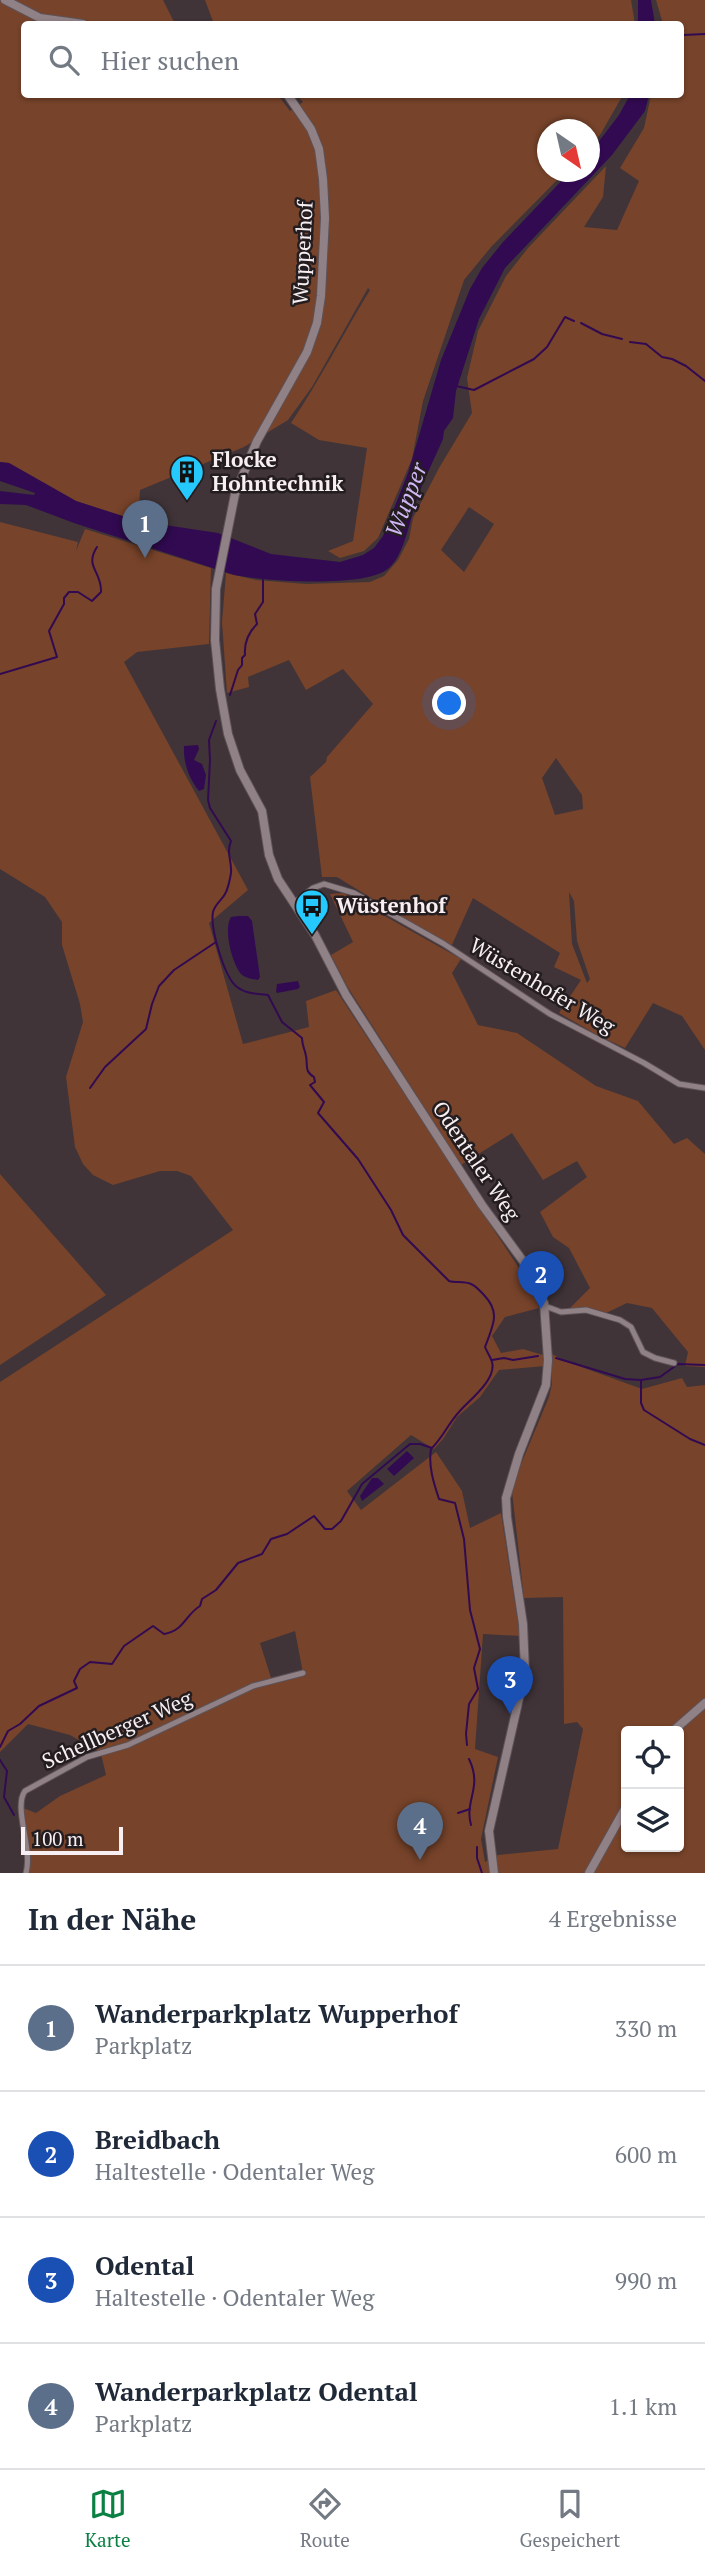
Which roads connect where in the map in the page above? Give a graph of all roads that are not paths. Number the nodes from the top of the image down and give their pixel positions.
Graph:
1 (5, 0) edge
2 (62, 21) edge
3 (290, 98) edge
4 (217, 579) joint
5 (293, 904) junction
6 (705, 1088) edge
7 (545, 1306) junction
8 (674, 1363) dead end
9 (303, 1674) dead end
10 (705, 1703) edge
11 (679, 1726) edge
12 (621, 1816) edge
13 (26, 1873) edge
14 (494, 1873) edge
15 (589, 1873) edge

1 - 2 main road
3 - 4 main road, Wupperhof
4 - 5 main road, Odentaler Weg
5 - 6 street, Wüstenhofer Weg
5 - 7 main road, Odentaler Weg
7 - 8 street
7 - 14 main road, Odentaler Weg
9 - 13 street, Schellberger Weg
10 - 11 main road
12 - 15 main road

